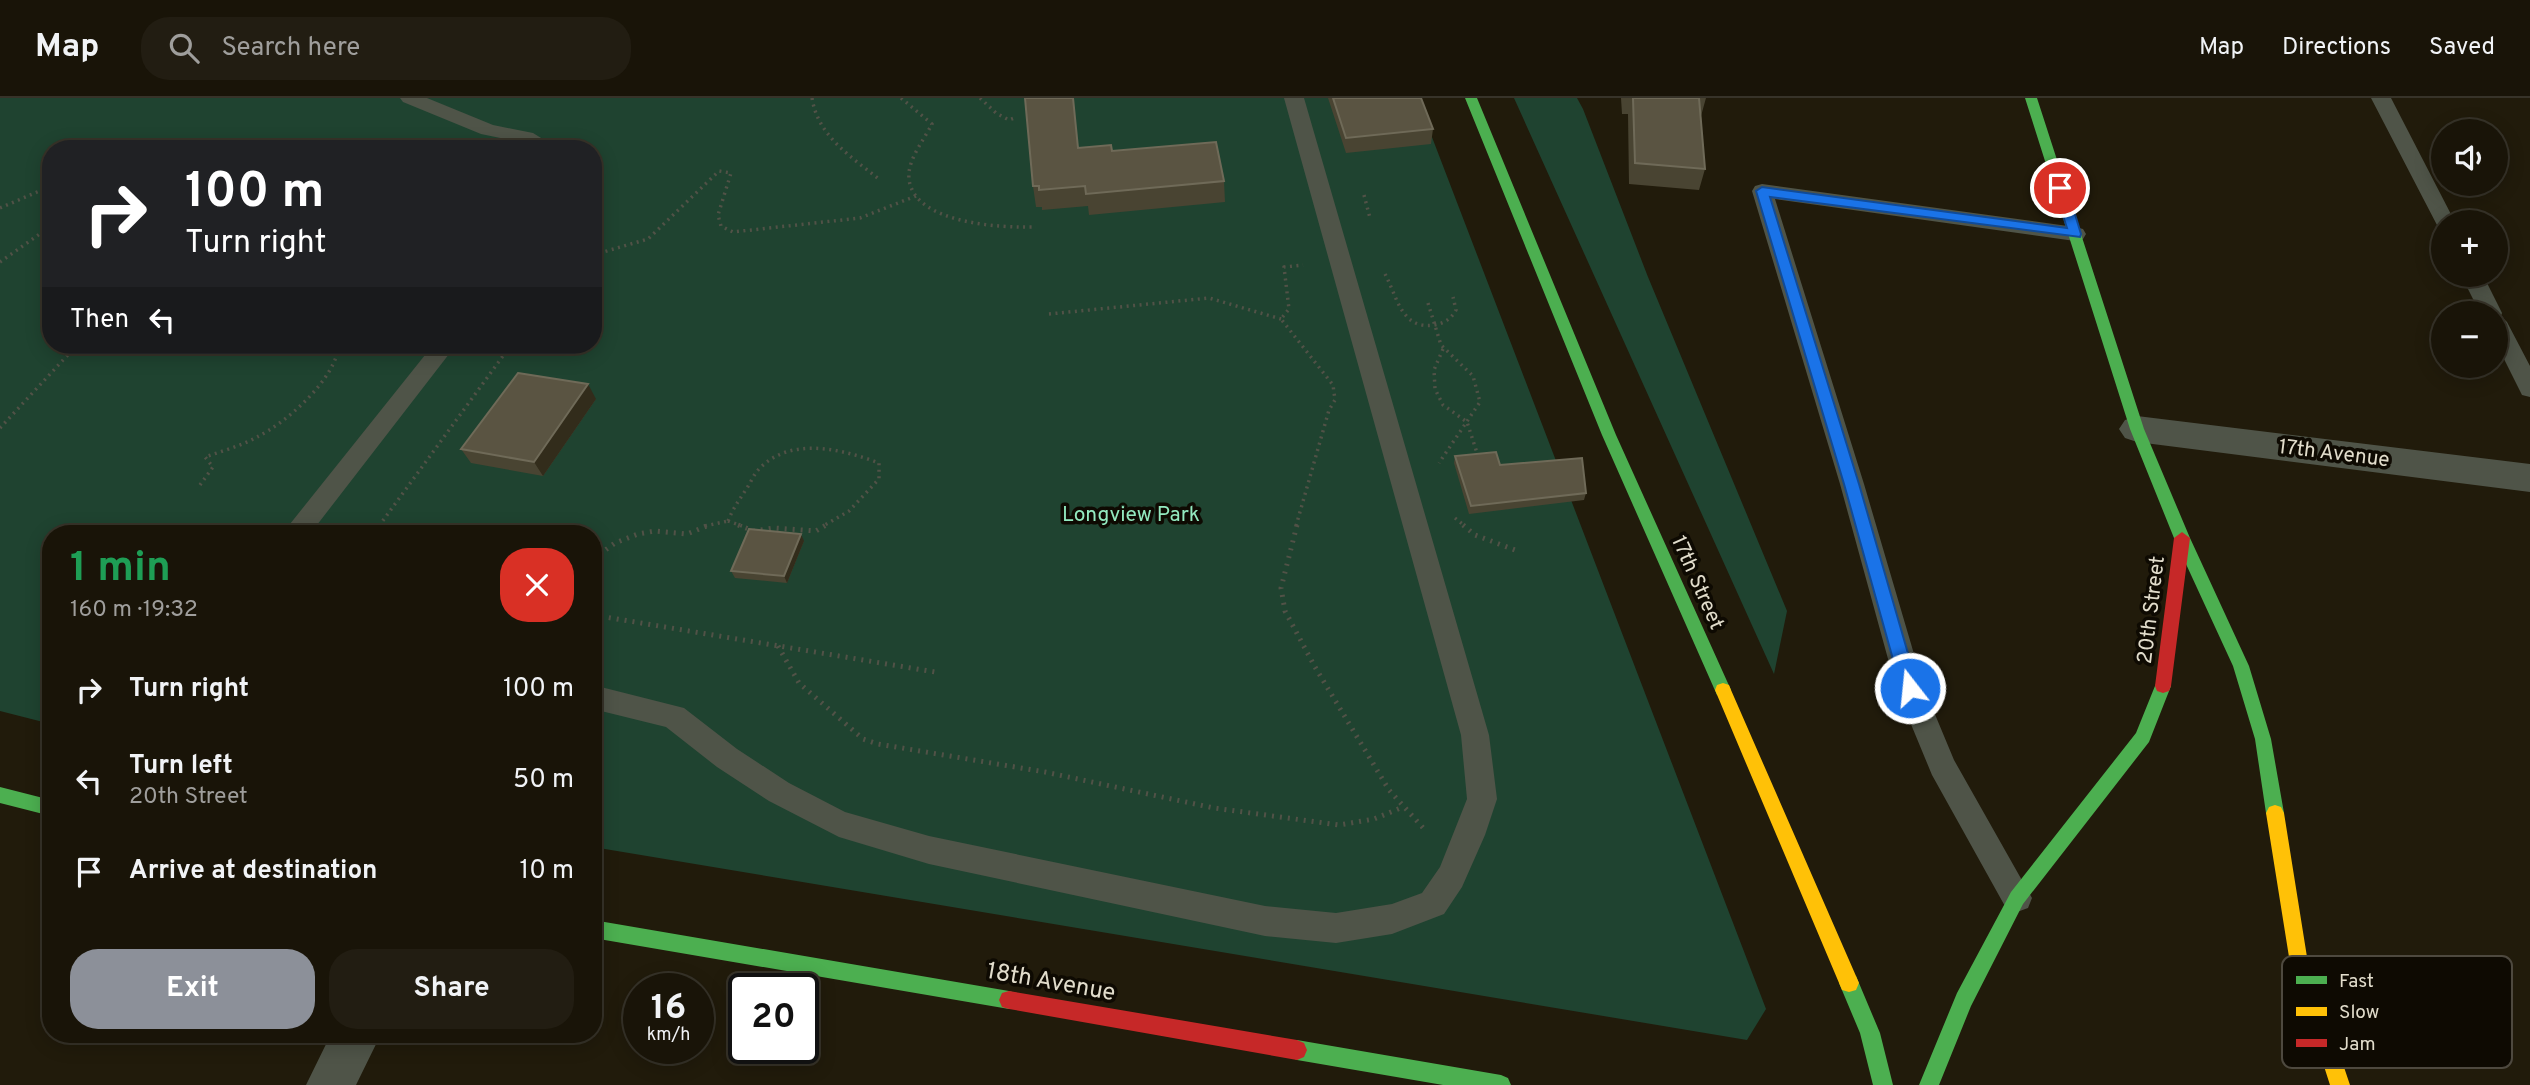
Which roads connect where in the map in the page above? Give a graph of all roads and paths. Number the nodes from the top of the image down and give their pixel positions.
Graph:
1 (410, 98) edge
2 (812, 98) edge
3 (901, 98) edge
4 (980, 98) edge
5 (1294, 98) edge
6 (1471, 98) edge
7 (2031, 98) edge
8 (2381, 98) edge
9 (1017, 117) dead end
10 (530, 140) edge
11 (880, 180) dead end
12 (42, 190) edge
13 (1364, 195) dead end
14 (916, 196) junction
15 (0, 208) edge
16 (2439, 210) edge
17 (1371, 222) dead end
18 (1036, 227) dead end
19 (42, 232) edge
20 (2075, 234) junction
21 (602, 252) edge
22 (0, 262) edge
23 (1340, 262) junction
24 (1382, 263) dead end
25 (1453, 297) dead end
26 (1428, 303) dead end
27 (1049, 314) dead end
28 (1281, 319) junction
29 (1435, 324) junction
30 (2508, 346) edge
31 (1443, 349) junction
32 (69, 354) edge
33 (336, 354) edge
34 (438, 354) edge
35 (504, 354) edge
36 (2530, 389) edge
37 (1467, 422) junction
38 (0, 428) edge
39 (2137, 429) junction
40 (1479, 460) edge
41 (1437, 468) dead end
42 (2530, 478) edge
43 (200, 485) dead end
44 (1451, 514) dead end
45 (728, 521) junction
46 (302, 525) edge
47 (381, 525) edge
48 (2182, 538) junction
49 (1515, 550) dead end
50 (602, 552) edge
51 (602, 617) edge
52 (778, 646) junction
53 (935, 672) dead end
54 (602, 699) edge
55 (0, 794) edge
56 (42, 806) edge
57 (1403, 807) junction
58 (1457, 864) junction
59 (2017, 898) junction
60 (602, 931) edge
61 (2298, 956) edge
62 (352, 1043) edge
63 (2334, 1068) edge
64 (330, 1085) edge
65 (1501, 1085) edge
66 (1883, 1085) edge
67 (1929, 1085) edge
68 (2340, 1085) edge

1 - 10 lane
2 - 11 path
3 - 14 path
4 - 9 path
5 - 23 lane
6 - 66 street, 17th Street
7 - 20 street, 20th Street
8 - 16 lane
12 - 15 path
13 - 17 path
14 - 18 path
14 - 21 path
19 - 22 path
20 - 39 street, 20th Street
20 - 59 lane
23 - 28 path
23 - 58 lane
24 - 29 path
25 - 29 path
26 - 29 path
27 - 28 path
28 - 57 path
29 - 31 path
30 - 36 lane
31 - 37 path
31 - 37 path
32 - 38 path
33 - 43 path
34 - 46 lane
35 - 47 path
37 - 40 path
37 - 41 path
39 - 42 street, 17th Avenue
39 - 48 street, 20th Street
44 - 49 path
45 - 45 path
45 - 50 path
48 - 59 street, 20th Street
48 - 61 street
51 - 52 path
52 - 53 path
52 - 57 path
54 - 58 lane
55 - 56 street
57 - 58 path
59 - 67 street, 20th Street
60 - 65 street, 18th Avenue
62 - 64 street
63 - 68 street

